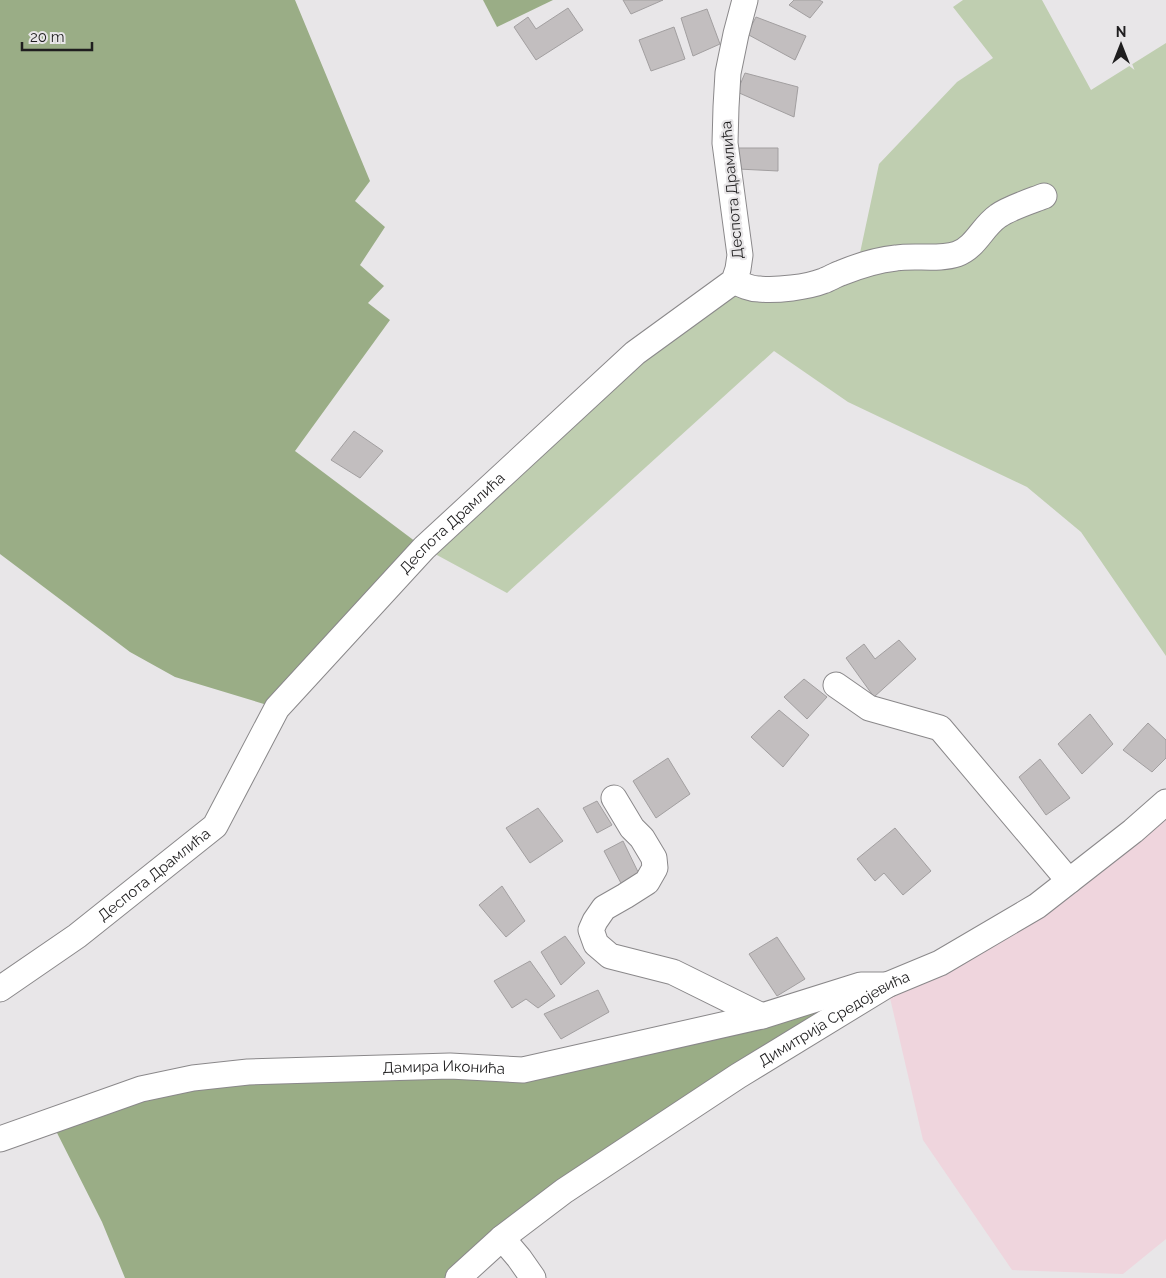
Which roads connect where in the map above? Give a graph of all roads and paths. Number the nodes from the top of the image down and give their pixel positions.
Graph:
1 (745, 0) edge
2 (1044, 196) dead end
3 (734, 281) junction
4 (836, 685) dead end
5 (614, 798) dead end
6 (1166, 802) edge
7 (1070, 881) junction
8 (887, 985) junction
9 (0, 989) edge
10 (762, 1016) junction
11 (0, 1139) edge
12 (502, 1238) junction
13 (458, 1278) edge
14 (533, 1278) edge

1 - 3 street, Деспота Драмлића
2 - 3 street
3 - 9 street, Деспота Драмлића
4 - 7 street
5 - 10 street
6 - 7 street, Димитрија Средојевића
7 - 8 street, Димитрија Средојевића
8 - 10 street, Дамира Иконића
8 - 12 street, Димитрија Средојевића
10 - 11 street, Дамира Иконића
12 - 13 street, Димитрија Средојевића
12 - 14 street

